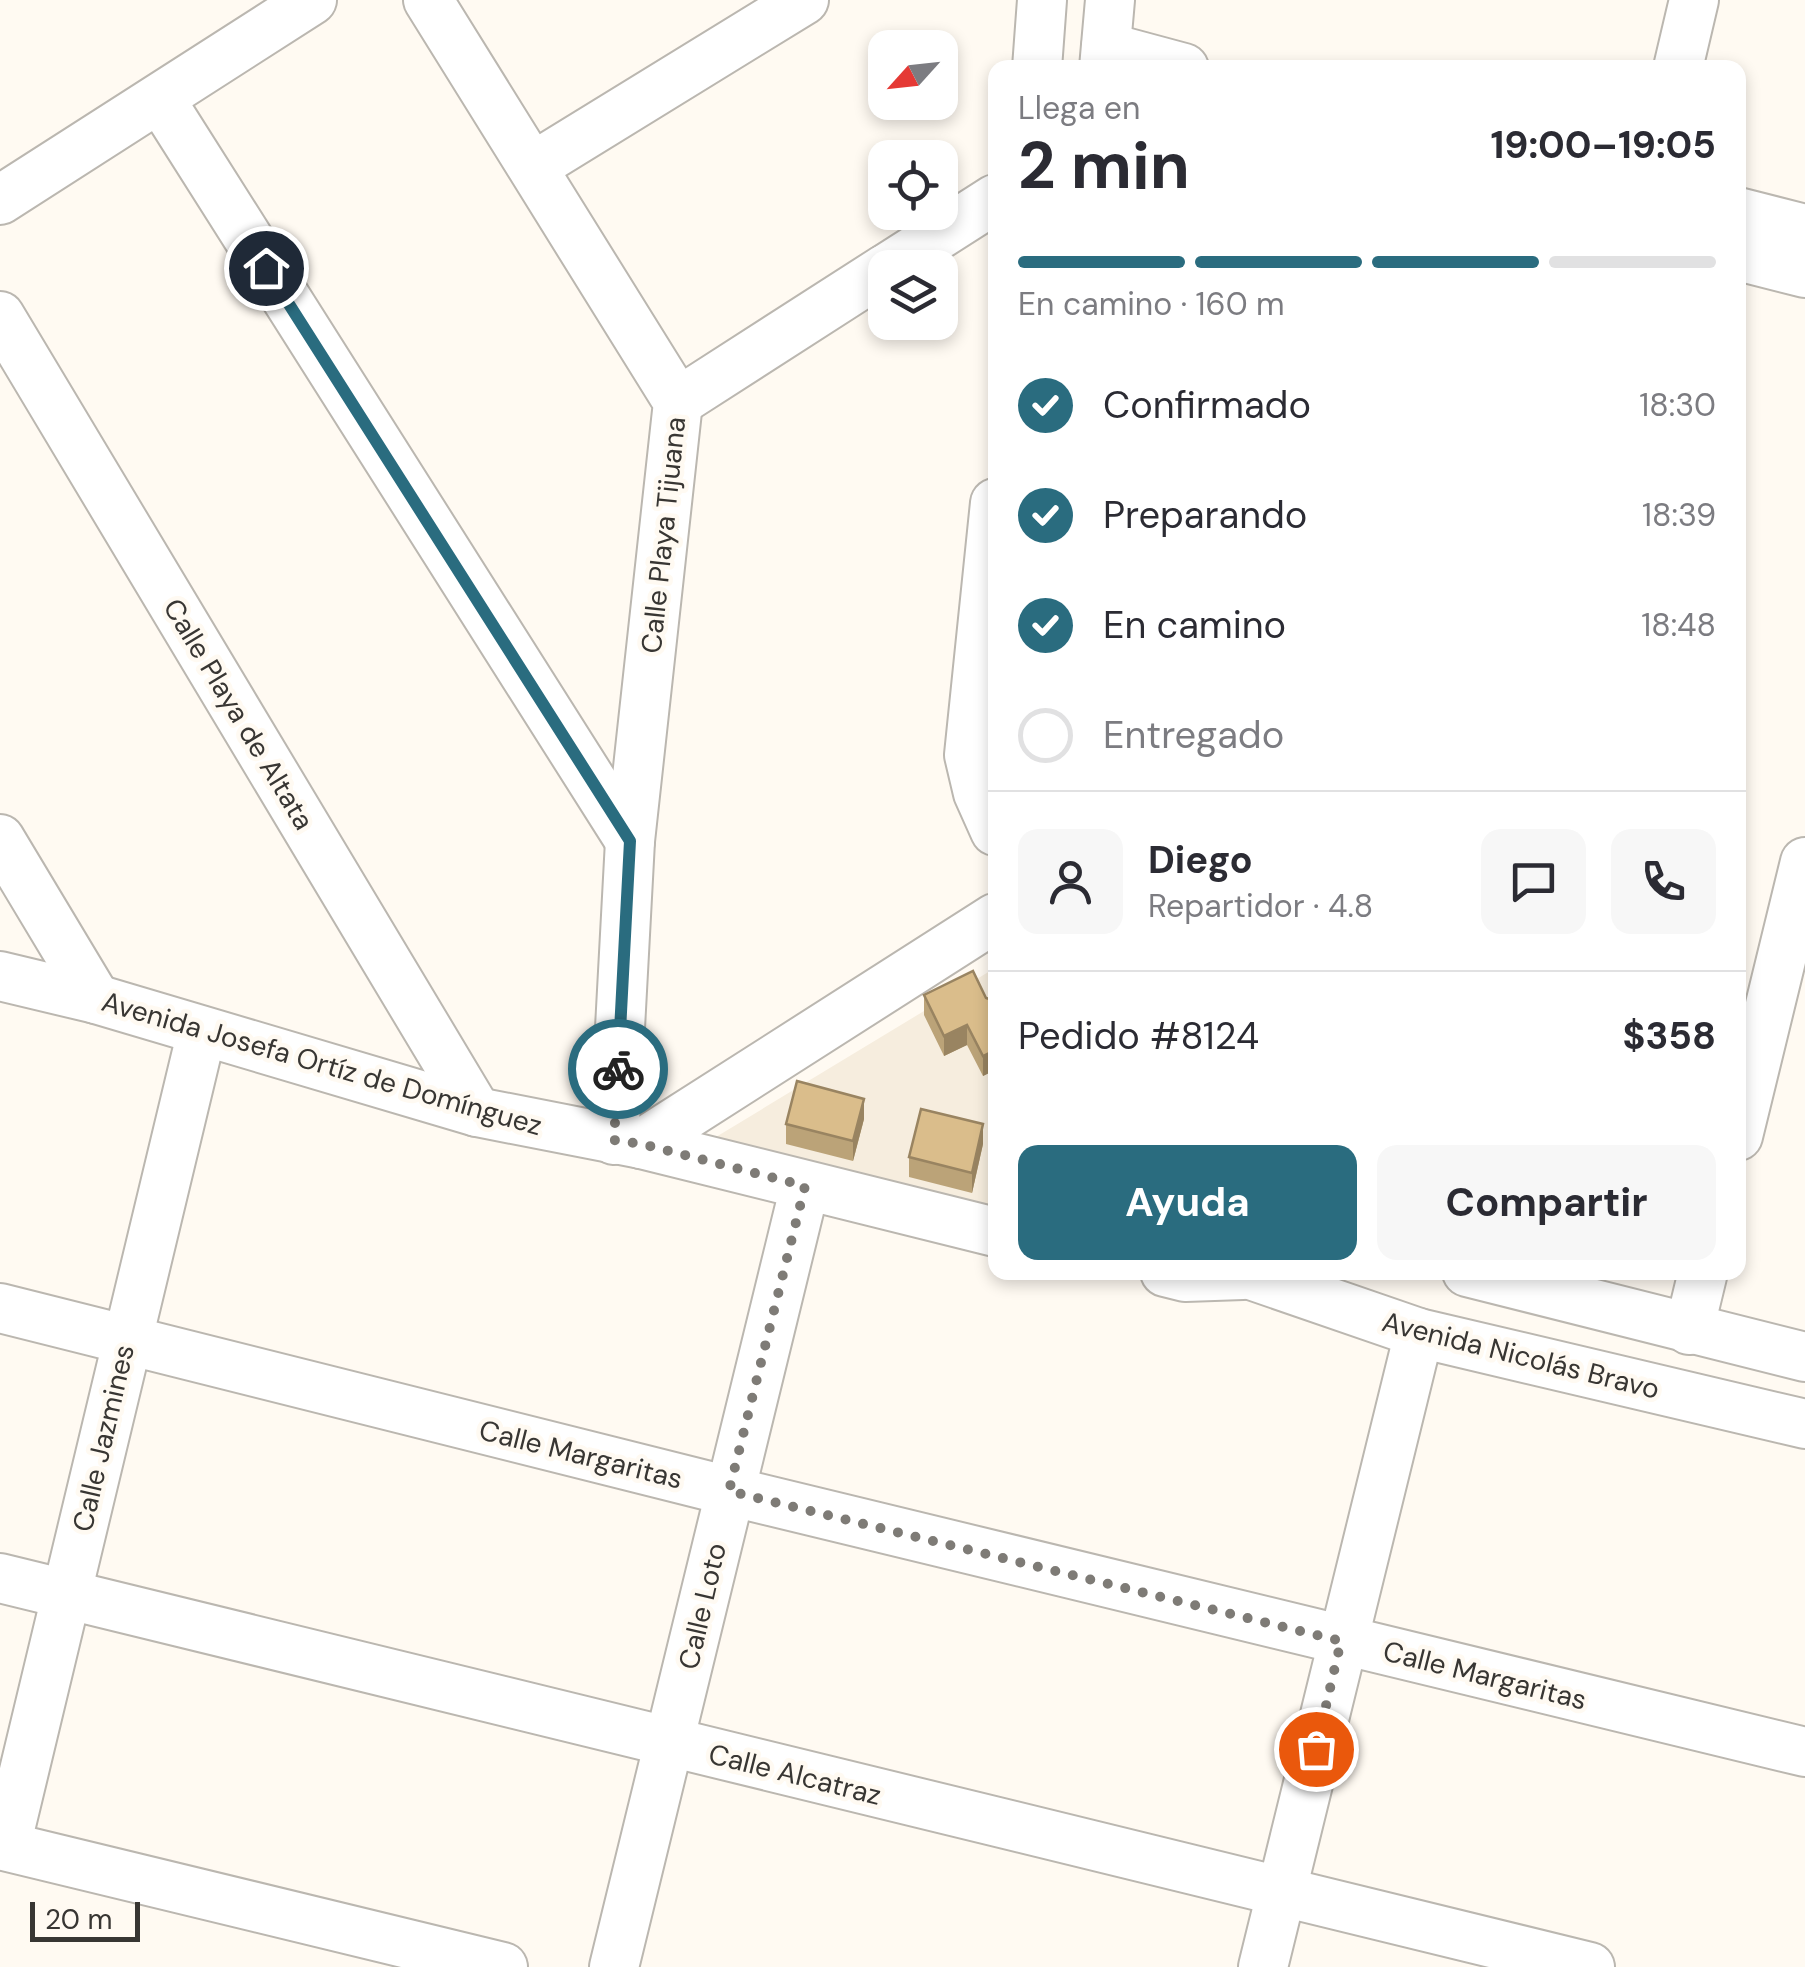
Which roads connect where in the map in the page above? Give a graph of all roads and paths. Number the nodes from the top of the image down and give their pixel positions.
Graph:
1 (312, 0) edge
2 (428, 0) edge
3 (804, 0) edge
4 (1042, 0) edge
5 (1110, 0) edge
6 (1694, 0) edge
7 (1105, 57) edge
8 (1038, 60) edge
9 (1680, 60) edge
10 (160, 99) junction
11 (534, 166) junction
12 (0, 200) edge
13 (988, 202) edge
14 (1746, 214) edge
15 (1805, 229) edge
16 (914, 250) edge
17 (1746, 258) edge
18 (1805, 273) edge
19 (868, 280) edge
20 (0, 316) edge
21 (678, 402) junction
22 (988, 572) edge
23 (988, 815) edge
24 (0, 839) edge
25 (630, 841) junction
26 (1805, 862) edge
27 (988, 922) edge
28 (0, 976) edge
29 (96, 999) junction
30 (1770, 1014) edge
31 (202, 1031) junction
32 (1746, 1106) edge
33 (477, 1112) junction
34 (628, 1142) junction
35 (805, 1186) junction
36 (988, 1230) edge
37 (1261, 1280) edge
38 (1498, 1280) edge
39 (1701, 1280) edge
40 (0, 1308) edge
41 (1689, 1330) junction
42 (1419, 1333) junction
43 (126, 1340) junction
44 (1805, 1357) edge
45 (1805, 1424) edge
46 (729, 1491) junction
47 (0, 1578) edge
48 (68, 1595) junction
49 (1341, 1641) junction
50 (670, 1744) junction
51 (1805, 1752) edge
52 (3, 1846) edge
53 (1282, 1893) junction
54 (502, 1967) edge
55 (614, 1967) edge
56 (1262, 1967) edge
57 (1590, 1967) edge

1 - 10 street
2 - 11 street, Calle Playa Tijuana
3 - 11 street
4 - 8 street
5 - 7 street
6 - 9 street
10 - 12 street
10 - 25 street
11 - 21 street, Calle Playa Tijuana
13 - 16 street
14 - 15 street
17 - 18 street
19 - 21 street
20 - 33 street, Calle Playa de Altata
21 - 25 street, Calle Playa Tijuana
22 - 23 street
24 - 29 street
25 - 34 street, Calle Playa Tijuana
26 - 30 street
27 - 34 street
28 - 29 street, Avenida Josefa Ortíz de Domínguez
29 - 31 street, Avenida Josefa Ortíz de Domínguez
30 - 32 street
31 - 33 street, Avenida Josefa Ortíz de Domínguez
31 - 43 street, Calle Jazmines
33 - 34 street, Avenida Josefa Ortíz de Domínguez
34 - 35 street, Avenida Josefa Ortíz de Domínguez
35 - 36 street, Avenida Josefa Ortíz de Domínguez
35 - 46 street, Calle Loto
37 - 42 street, Avenida Nicolás Bravo
38 - 41 street
39 - 41 street
40 - 43 street, Calle Margaritas
41 - 44 street
42 - 45 street, Avenida Nicolás Bravo
42 - 49 street
43 - 46 street, Calle Margaritas
43 - 48 street, Calle Jazmines
46 - 49 street, Calle Margaritas
46 - 50 street, Calle Loto
47 - 48 street, Calle Alcatraz
48 - 50 street, Calle Alcatraz
48 - 52 street, Calle Jazmines
49 - 51 street, Calle Margaritas
49 - 53 street
50 - 53 street, Calle Alcatraz
50 - 55 street, Calle Loto
52 - 54 street
53 - 56 street
53 - 57 street, Calle Alcatraz

